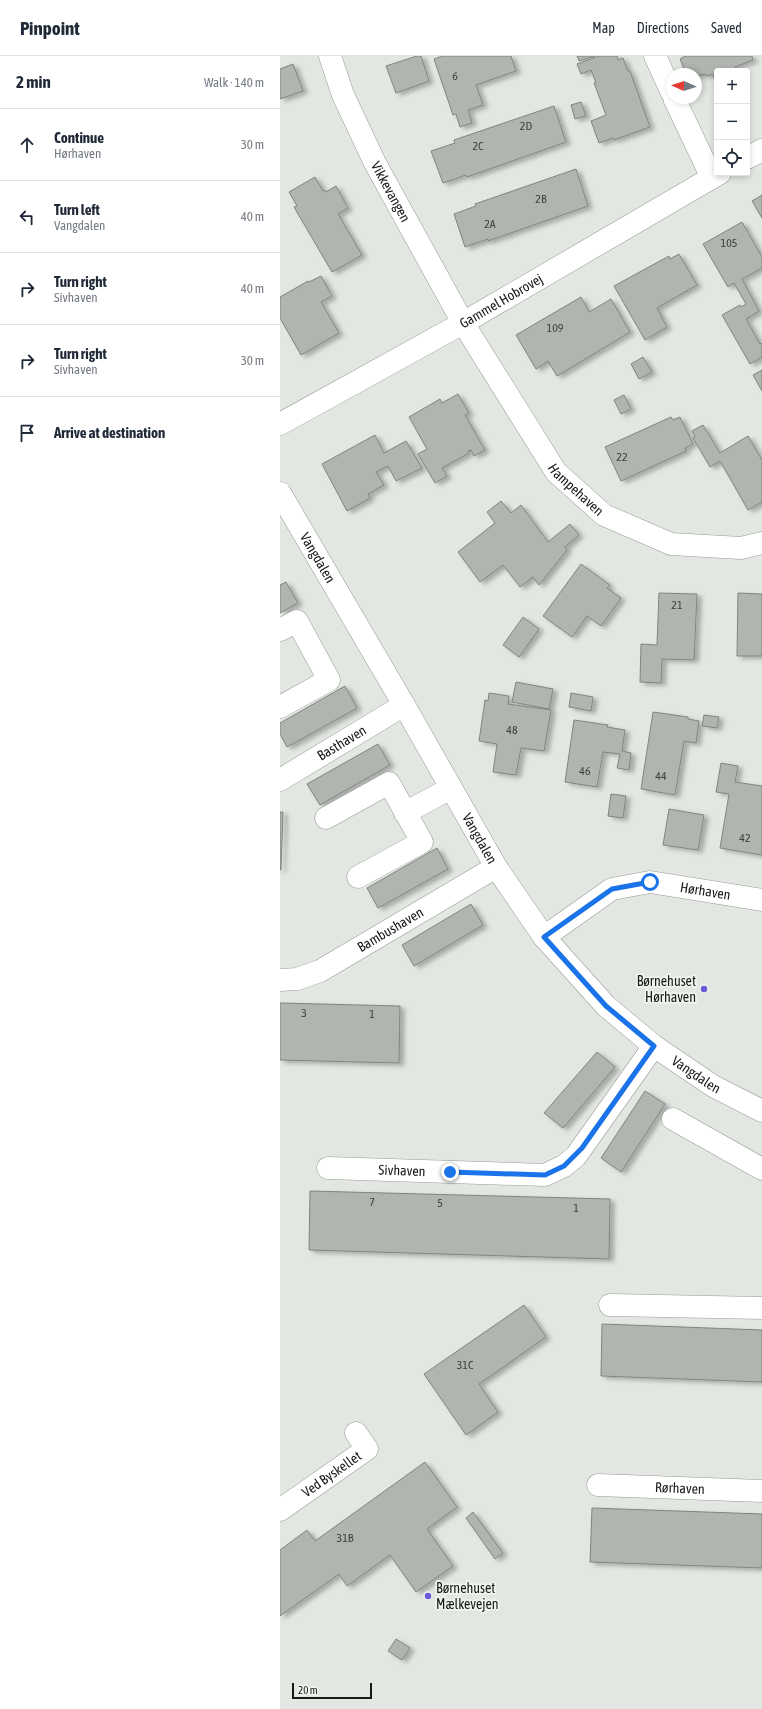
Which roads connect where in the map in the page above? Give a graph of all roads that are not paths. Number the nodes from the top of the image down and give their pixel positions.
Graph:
1 (330, 56) edge
2 (655, 56) edge
3 (666, 80) edge
4 (677, 104) edge
5 (762, 150) edge
6 (750, 156) edge
7 (714, 171) edge
8 (714, 176) edge
9 (463, 323) junction
10 (280, 424) edge
11 (280, 493) edge
12 (762, 543) edge
13 (280, 630) edge
14 (404, 705) junction
15 (280, 707) edge
16 (280, 780) edge
17 (451, 788) junction
18 (405, 813) junction
19 (326, 818) dead end
20 (496, 867) junction
21 (358, 877) dead end
22 (762, 900) edge
23 (544, 937) junction
24 (280, 980) edge
25 (654, 1046) junction
26 (762, 1111) edge
27 (673, 1119) dead end
28 (328, 1168) dead end
29 (762, 1169) edge
30 (610, 1305) dead end
31 (762, 1308) edge
32 (356, 1433) dead end
33 (598, 1485) dead end
34 (762, 1491) edge
35 (280, 1510) edge

1 - 9 street, Vikkevangen
2 - 3 street
4 - 7 street
5 - 6 street
8 - 9 street, Gammel Hobrovej
9 - 10 street, Gammel Hobrovej
9 - 12 street, Hampehaven
11 - 14 street, Vangdalen
13 - 15 street
14 - 16 street, Basthaven
14 - 17 street, Vangdalen
17 - 18 street
17 - 20 street, Vangdalen
18 - 19 street
18 - 21 street
20 - 23 street, Vangdalen
20 - 24 street, Bambushaven
22 - 23 street, Hørhaven
23 - 25 street, Vangdalen
25 - 26 street, Vangdalen
25 - 28 street, Sivhaven
27 - 29 street
30 - 31 street
32 - 35 street, Ved Byskellet
33 - 34 street, Rørhaven

